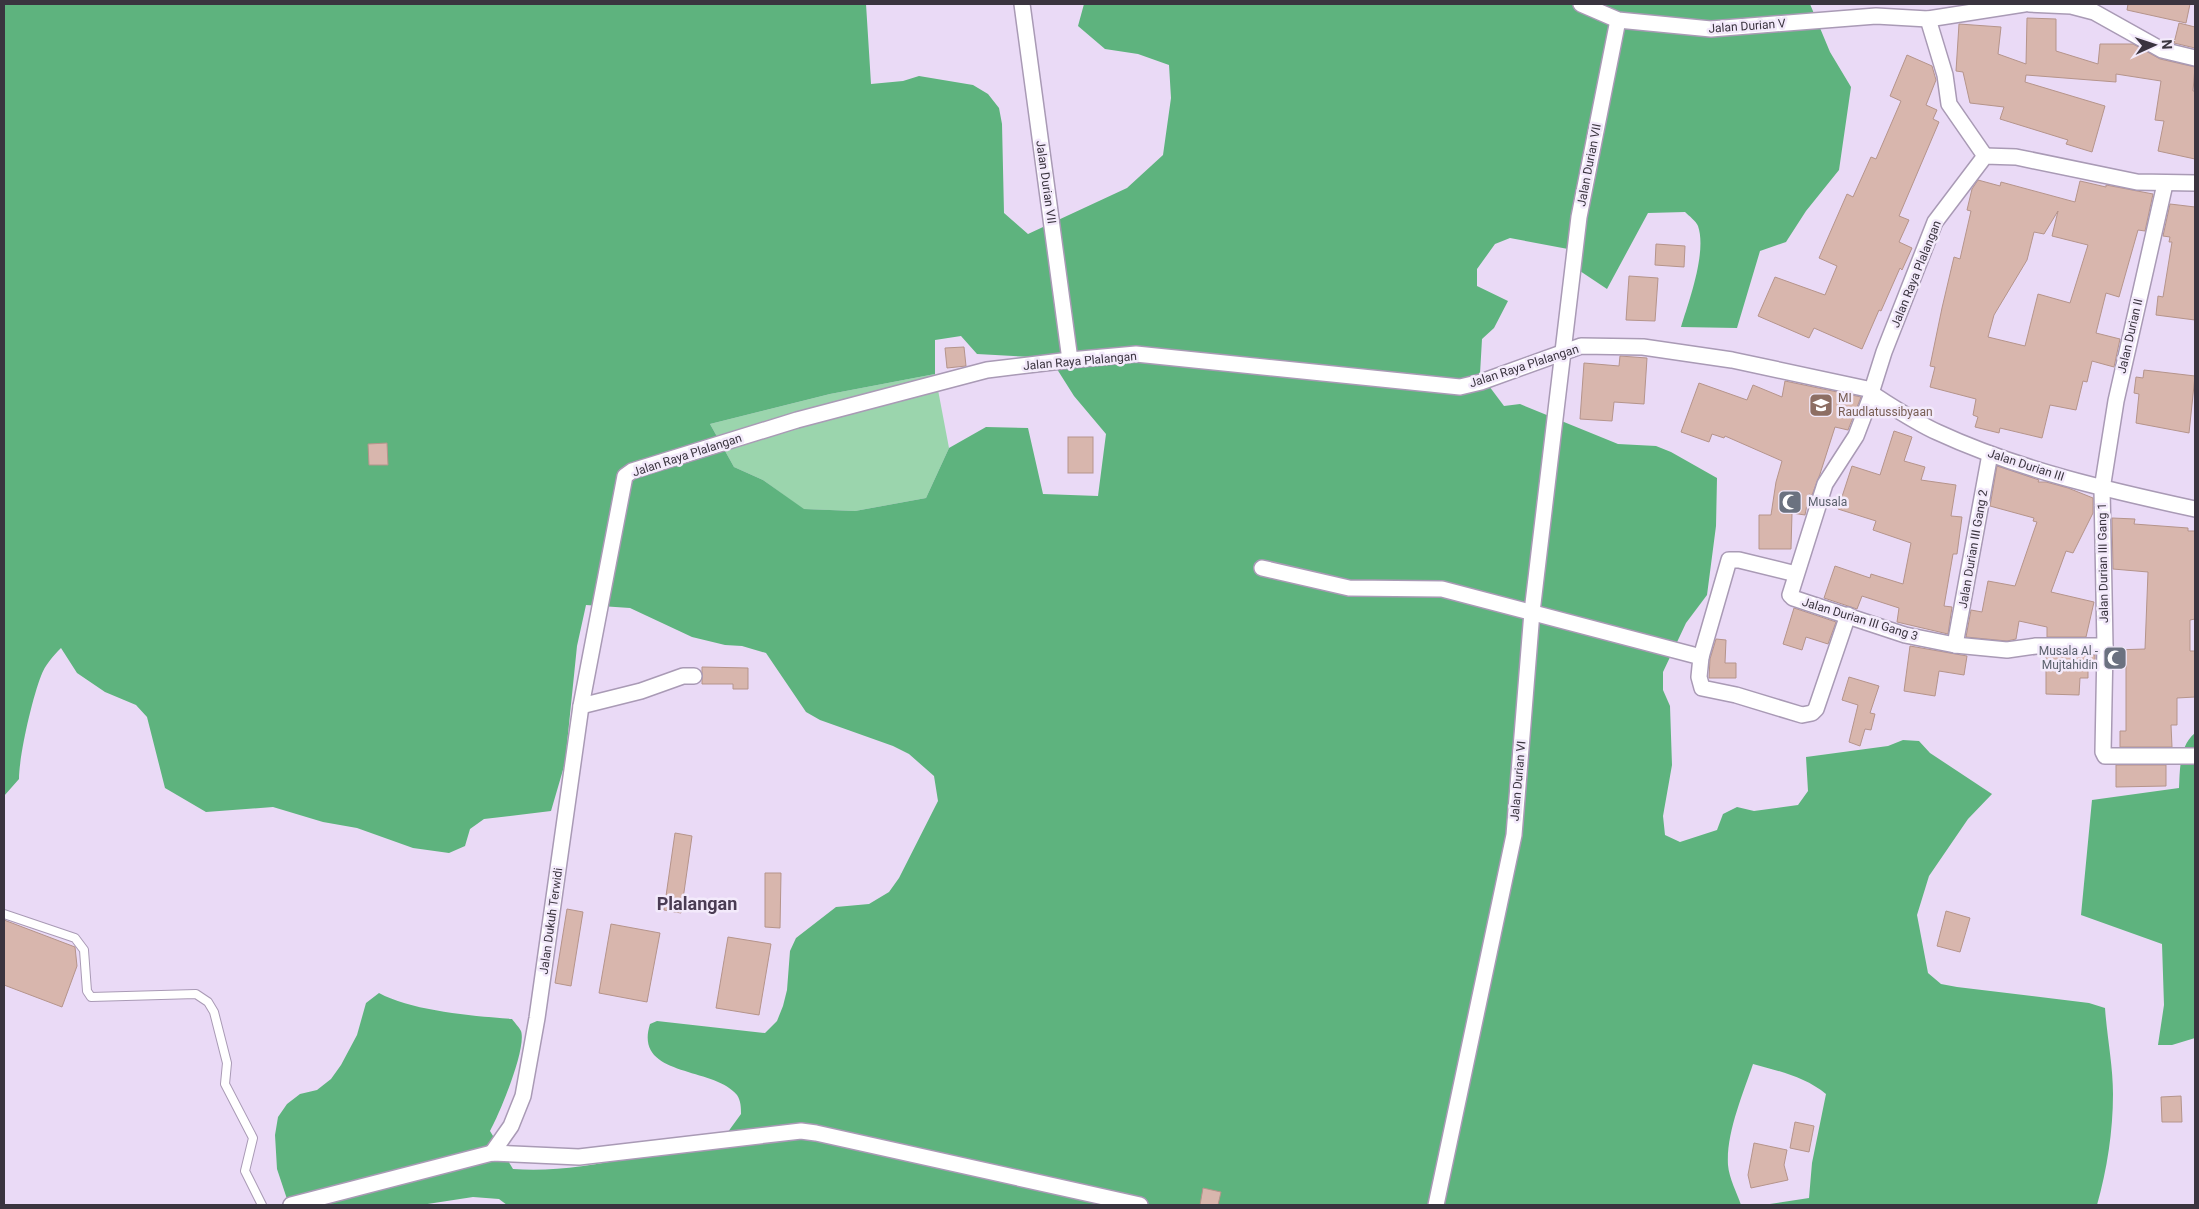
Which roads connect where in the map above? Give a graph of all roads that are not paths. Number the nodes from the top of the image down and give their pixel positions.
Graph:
1 (1022, 4) edge
2 (1581, 4) edge
3 (2024, 4) edge
4 (2029, 4) edge
5 (1878, 10) edge
6 (1928, 19) junction
7 (1618, 20) junction
8 (2195, 58) edge
9 (1985, 156) junction
10 (2195, 183) edge
11 (2164, 184) junction
12 (1563, 352) junction
13 (1070, 360) junction
14 (1872, 392) junction
15 (1990, 454) junction
16 (625, 476) joint
17 (2102, 489) junction
18 (2195, 509) edge
19 (1262, 568) dead end
20 (1796, 574) junction
21 (1532, 612) junction
22 (1848, 615) junction
23 (1955, 645) junction
24 (2105, 646) junction
25 (1701, 657) junction
26 (694, 676) dead end
27 (581, 706) junction
28 (2195, 756) edge
29 (4, 914) edge
30 (492, 1153) junction
31 (262, 1205) edge
32 (291, 1205) edge
33 (1140, 1205) edge
34 (1436, 1205) edge

1 - 13 street, Jalan Durian VII
2 - 7 street
3 - 6 street, Jalan Durian V
4 - 8 street
5 - 6 street, Jalan Durian V
5 - 7 street, Jalan Durian V
6 - 9 street
7 - 12 street, Jalan Durian VII
9 - 11 street
9 - 14 street, Jalan Raya Plalangan
10 - 11 street
11 - 17 street, Jalan Durian II
12 - 13 street, Jalan Raya Plalangan
12 - 14 street, Jalan Raya Plalangan
12 - 21 street, Jalan Durian VI
13 - 16 street, Jalan Raya Plalangan
14 - 15 street, Jalan Durian III
14 - 20 street, Jalan Durian III Gang 3
15 - 17 street, Jalan Durian III
15 - 23 street, Jalan Durian III Gang 2
16 - 27 street, Jalan Dukuh Terwidi
17 - 18 street, Jalan Durian III
17 - 24 street, Jalan Durian III Gang 1
19 - 21 street
20 - 22 street, Jalan Durian III Gang 3
20 - 25 street
21 - 25 street
21 - 34 street, Jalan Durian VI
22 - 23 street, Jalan Durian III Gang 3
22 - 25 street
23 - 24 street, Jalan Durian III Gang 3
24 - 28 street, Jalan Durian III Gang 1
26 - 27 street
27 - 30 street, Jalan Dukuh Terwidi
29 - 31 lane
30 - 32 street
30 - 33 street

